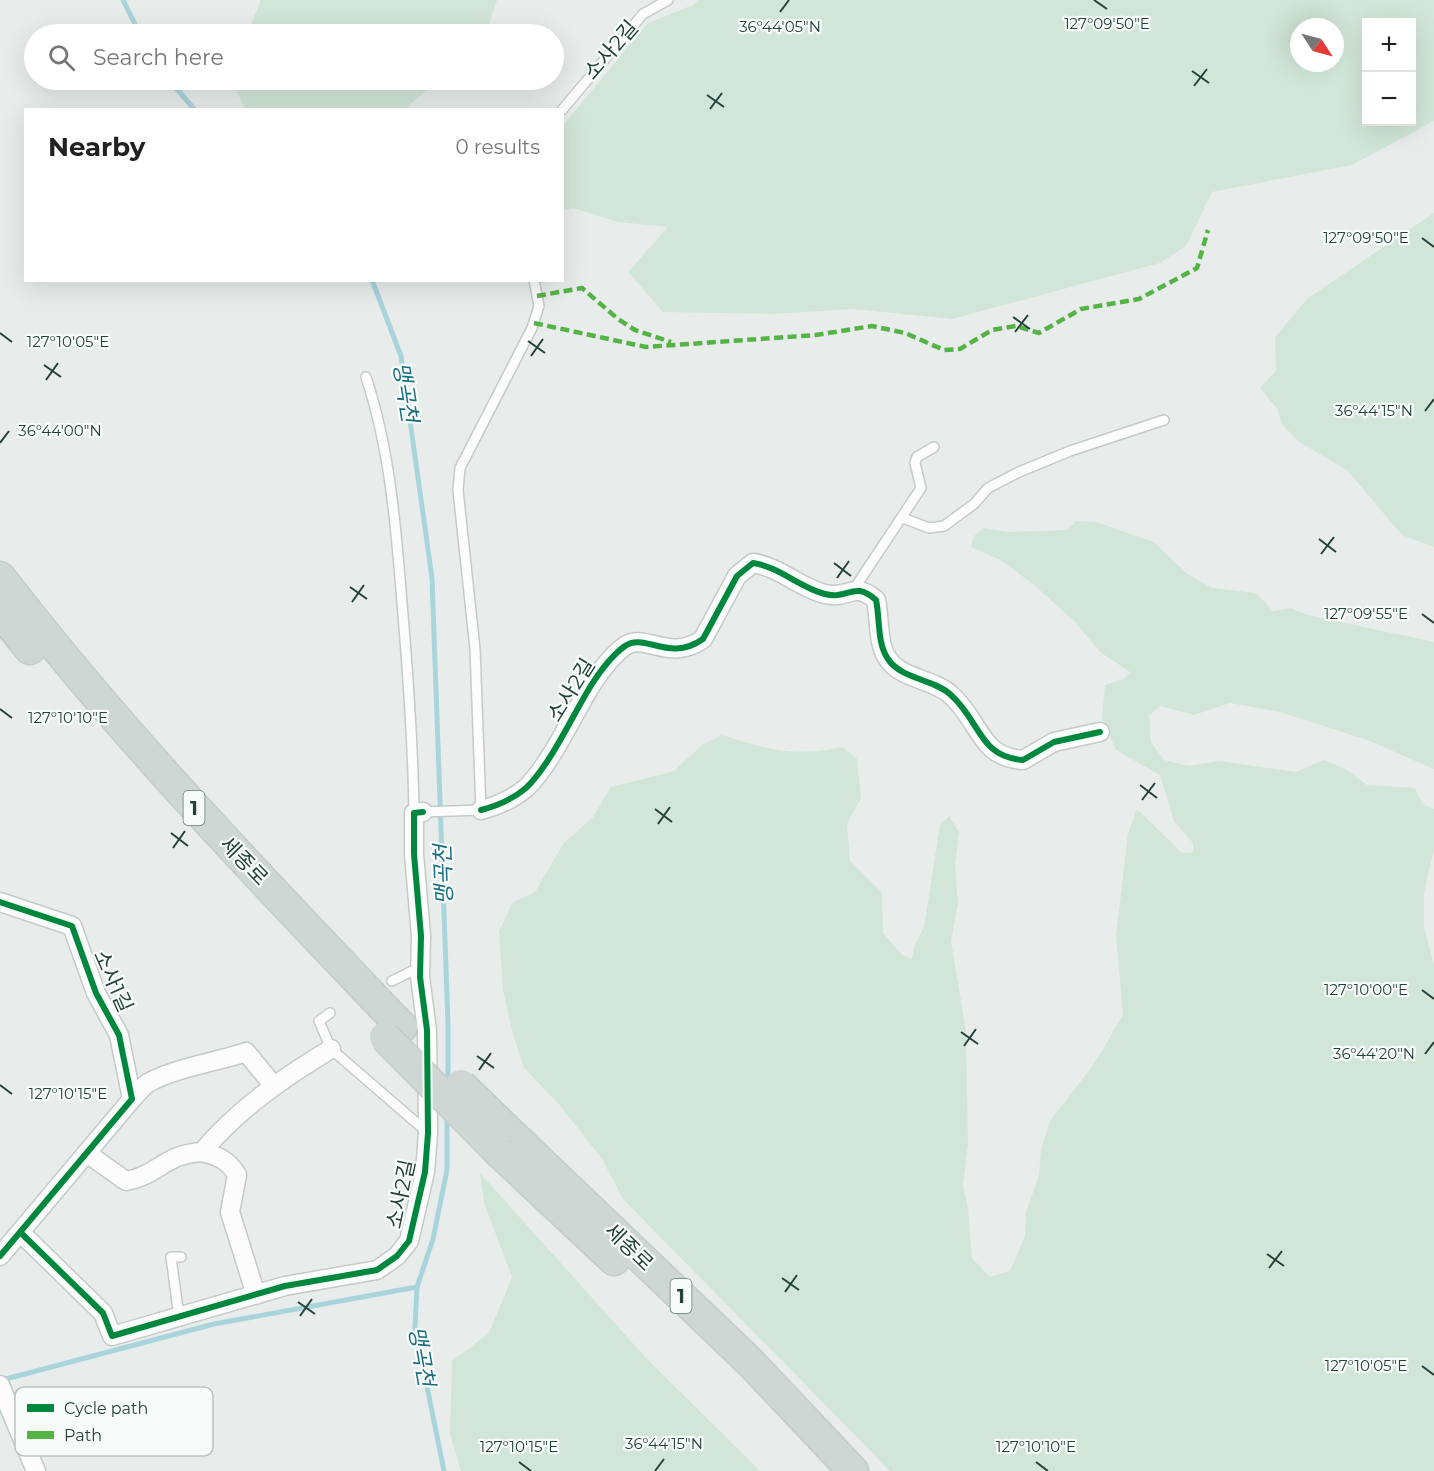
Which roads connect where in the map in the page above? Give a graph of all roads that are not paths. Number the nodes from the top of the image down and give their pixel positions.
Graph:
1 (668, 0) edge
2 (564, 108) edge
3 (534, 282) edge
4 (366, 377) dead end
5 (1164, 420) dead end
6 (934, 447) dead end
7 (903, 518) junction
8 (0, 577) edge
9 (854, 589) junction
10 (0, 612) edge
11 (1100, 732) dead end
12 (478, 810) junction
13 (419, 812) junction
14 (0, 902) edge
15 (420, 967) junction
16 (393, 981) dead end
17 (330, 1013) dead end
18 (394, 1032) junction
19 (330, 1049) junction
20 (273, 1085) junction
21 (132, 1099) junction
22 (428, 1133) junction
23 (502, 1140) junction
24 (202, 1152) junction
25 (88, 1154) junction
26 (20, 1232) junction
27 (0, 1256) edge
28 (181, 1257) dead end
29 (256, 1294) junction
30 (179, 1317) junction
31 (0, 1385) edge
32 (15, 1420) edge
33 (30, 1456) edge
34 (36, 1471) edge
35 (828, 1471) edge
36 (853, 1471) edge

1 - 2 lane, 소사2길
3 - 12 lane
4 - 13 lane
5 - 7 lane
6 - 7 lane
7 - 9 lane
8 - 18 main road, 세종로 / 1
9 - 11 street
9 - 12 street, 소사2길
10 - 18 main road, 세종로 / 1
12 - 13 lane, 소사2길
13 - 15 street, 소사2길
14 - 21 street, 소사1길
15 - 16 lane
15 - 22 street, 소사2길
17 - 19 lane
18 - 23 main road, 1, bridge
19 - 20 street
19 - 22 lane
20 - 21 street
20 - 24 street
21 - 25 street
22 - 29 street, 소사2길
23 - 35 main road, 세종로 / 1
23 - 36 main road, 세종로 / 1
24 - 25 street
24 - 29 street
25 - 26 street
26 - 27 street
26 - 30 street, 소사2길
28 - 30 lane
29 - 30 street, 소사2길
31 - 32 street
33 - 34 street

